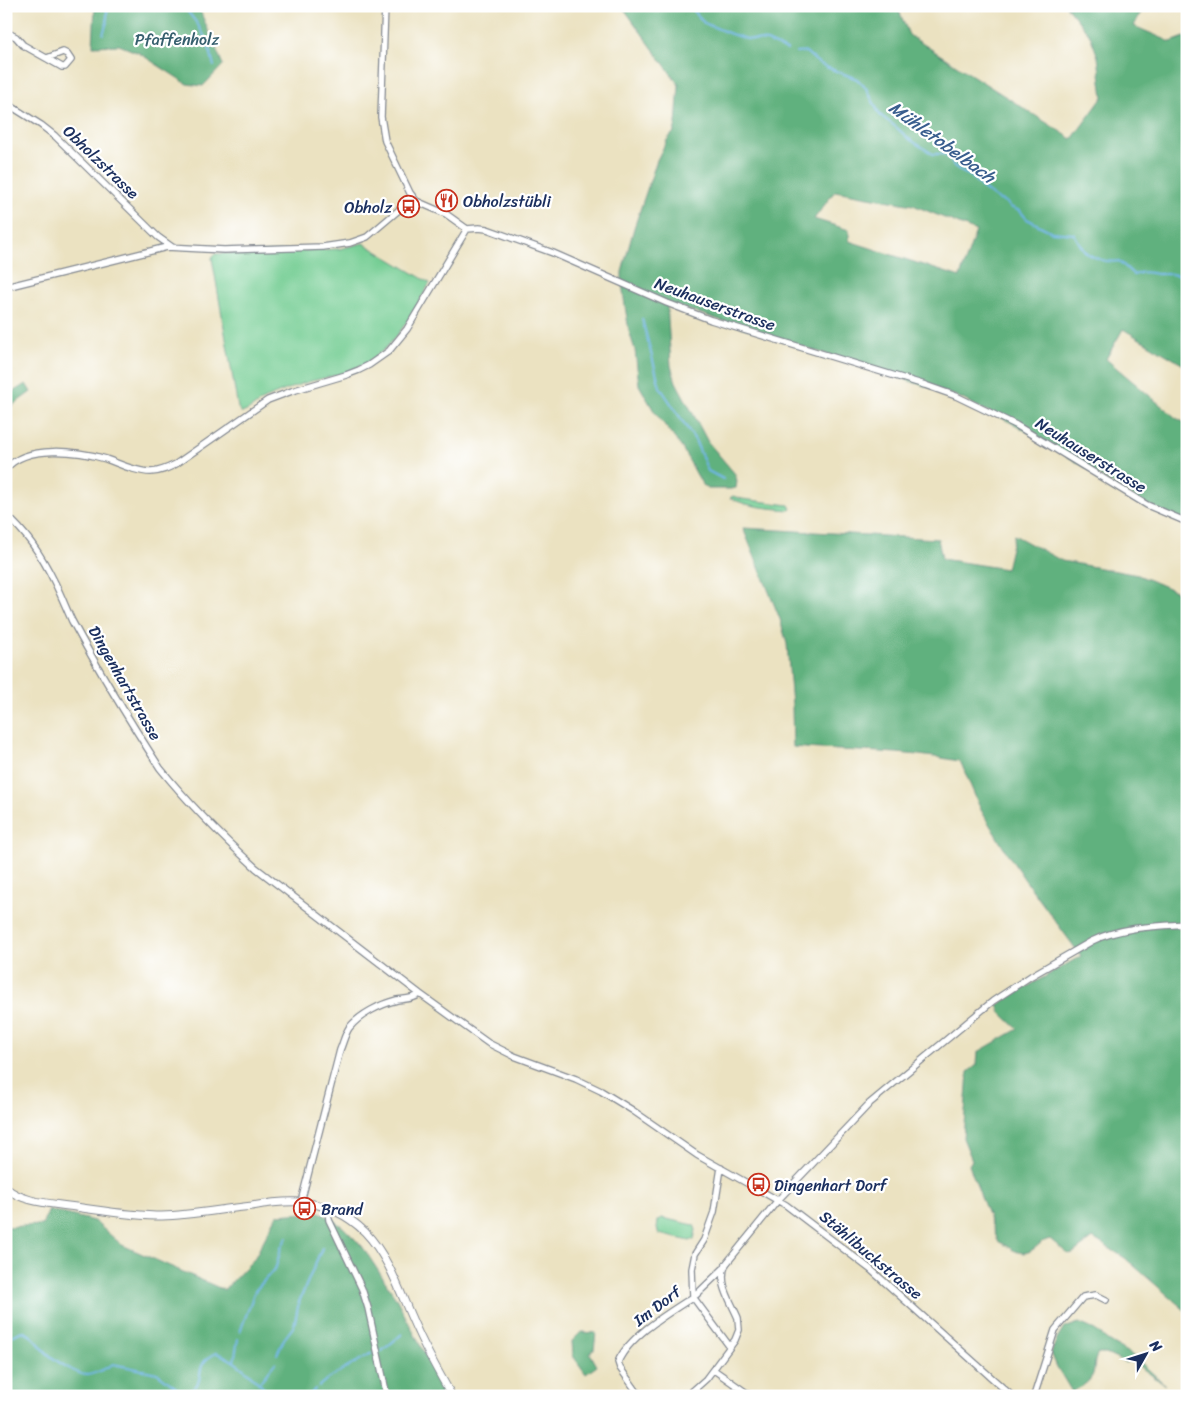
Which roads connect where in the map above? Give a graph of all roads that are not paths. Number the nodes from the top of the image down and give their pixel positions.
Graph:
1 (385, 6) edge
2 (6, 32) edge
3 (47, 58) dead end
4 (6, 103) edge
5 (413, 198) junction
6 (467, 230) junction
7 (172, 247) junction
8 (6, 287) edge
9 (6, 469) edge
10 (6, 515) edge
11 (1187, 522) edge
12 (1187, 924) edge
13 (420, 994) junction
14 (721, 1168) junction
15 (8, 1192) edge
16 (778, 1200) junction
17 (301, 1202) junction
18 (328, 1209) junction
19 (723, 1269) junction
20 (692, 1297) junction
21 (1106, 1300) dead end
22 (730, 1347) junction
23 (714, 1370) junction
24 (387, 1396) edge
25 (452, 1396) edge
26 (640, 1396) edge
27 (687, 1396) edge
28 (751, 1396) edge
29 (1012, 1396) edge
30 (1034, 1396) edge

1 - 5 street
2 - 3 street
4 - 7 street, Obholzstrasse
5 - 6 street
5 - 7 street
6 - 9 street
6 - 11 street, Neuhauserstrasse
7 - 8 street
10 - 13 street, Dingenhartstrasse
12 - 16 street
13 - 14 street, Stählibuckstrasse
13 - 17 street
14 - 16 street, Stählibuckstrasse
14 - 20 street, Im Dorf
15 - 17 street
16 - 19 street
16 - 29 street, Stählibuckstrasse
17 - 18 street
18 - 24 street
18 - 25 street
19 - 20 street
19 - 22 street
20 - 22 street
20 - 26 street, Im Dorf
21 - 30 street
22 - 23 street
23 - 27 street
23 - 28 street

